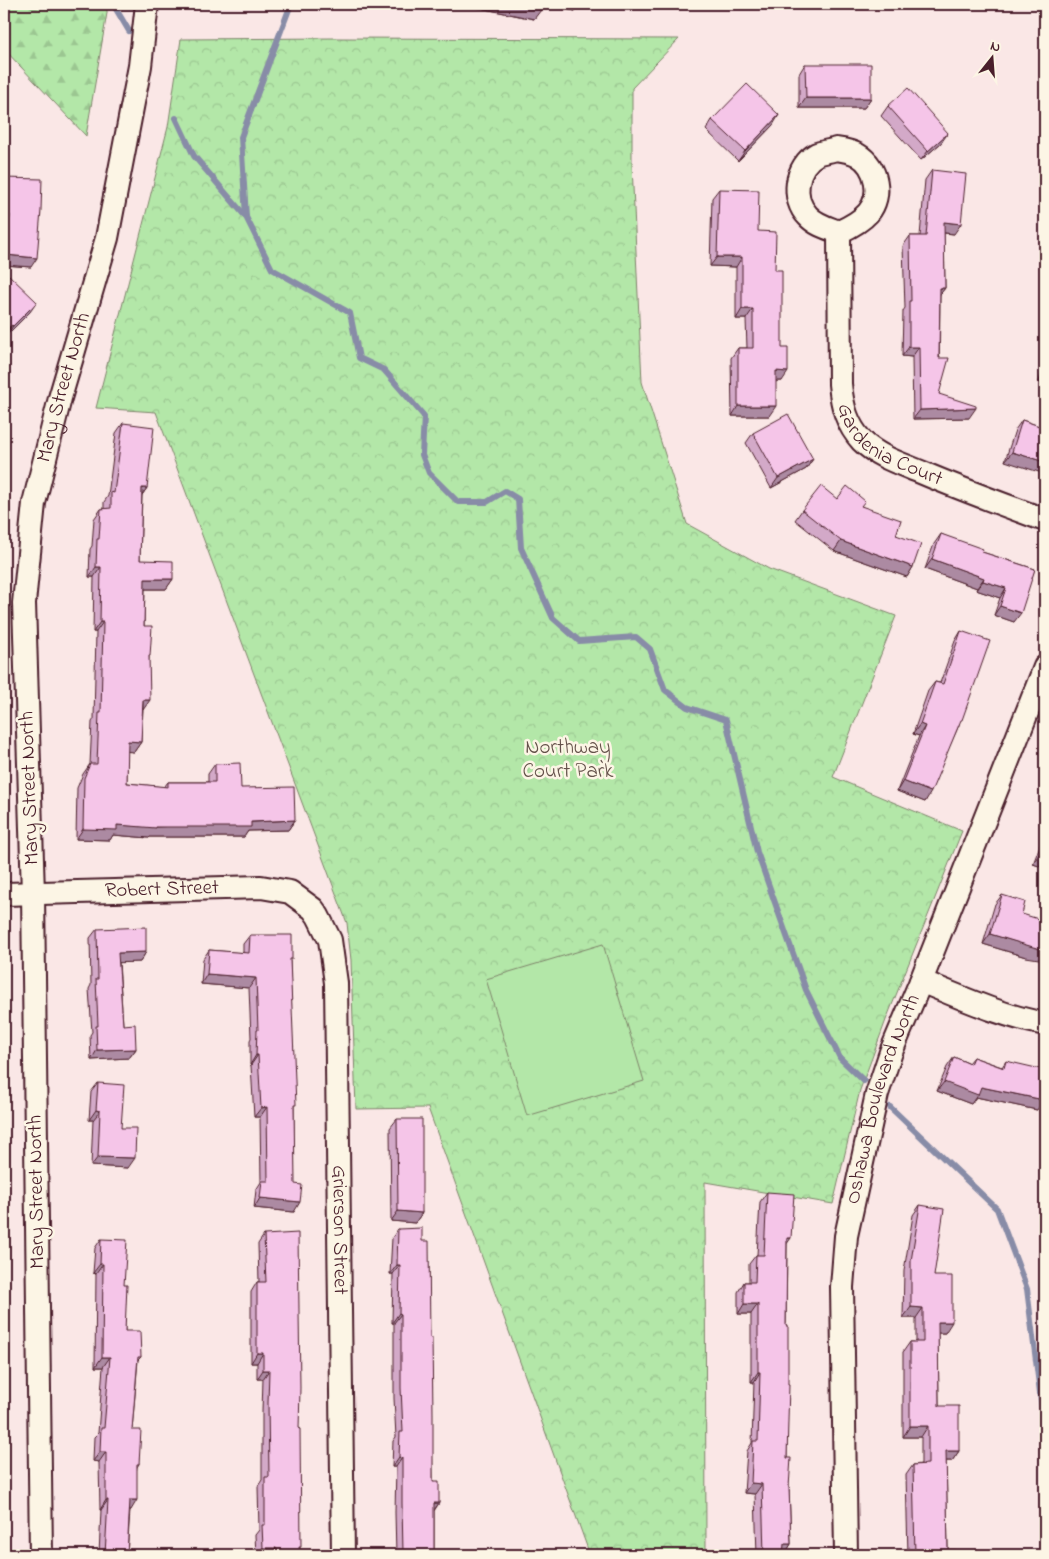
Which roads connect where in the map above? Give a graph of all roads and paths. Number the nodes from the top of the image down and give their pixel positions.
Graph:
1 (147, 4) edge
2 (840, 232) dead end
3 (1045, 520) edge
4 (1045, 667) edge
5 (33, 893) junction
6 (4, 894) edge
7 (313, 910) joint
8 (921, 981) junction
9 (1045, 1024) edge
10 (41, 1555) edge
11 (343, 1555) edge
12 (846, 1555) edge

1 - 5 street, Mary Street North
2 - 3 street, Gardenia Court
4 - 8 street, Oshawa Boulevard North
5 - 6 street, Robert Street
5 - 7 street, Robert Street
5 - 10 street, Mary Street North
7 - 11 street, Grierson Street
8 - 9 street
8 - 12 street, Oshawa Boulevard North

